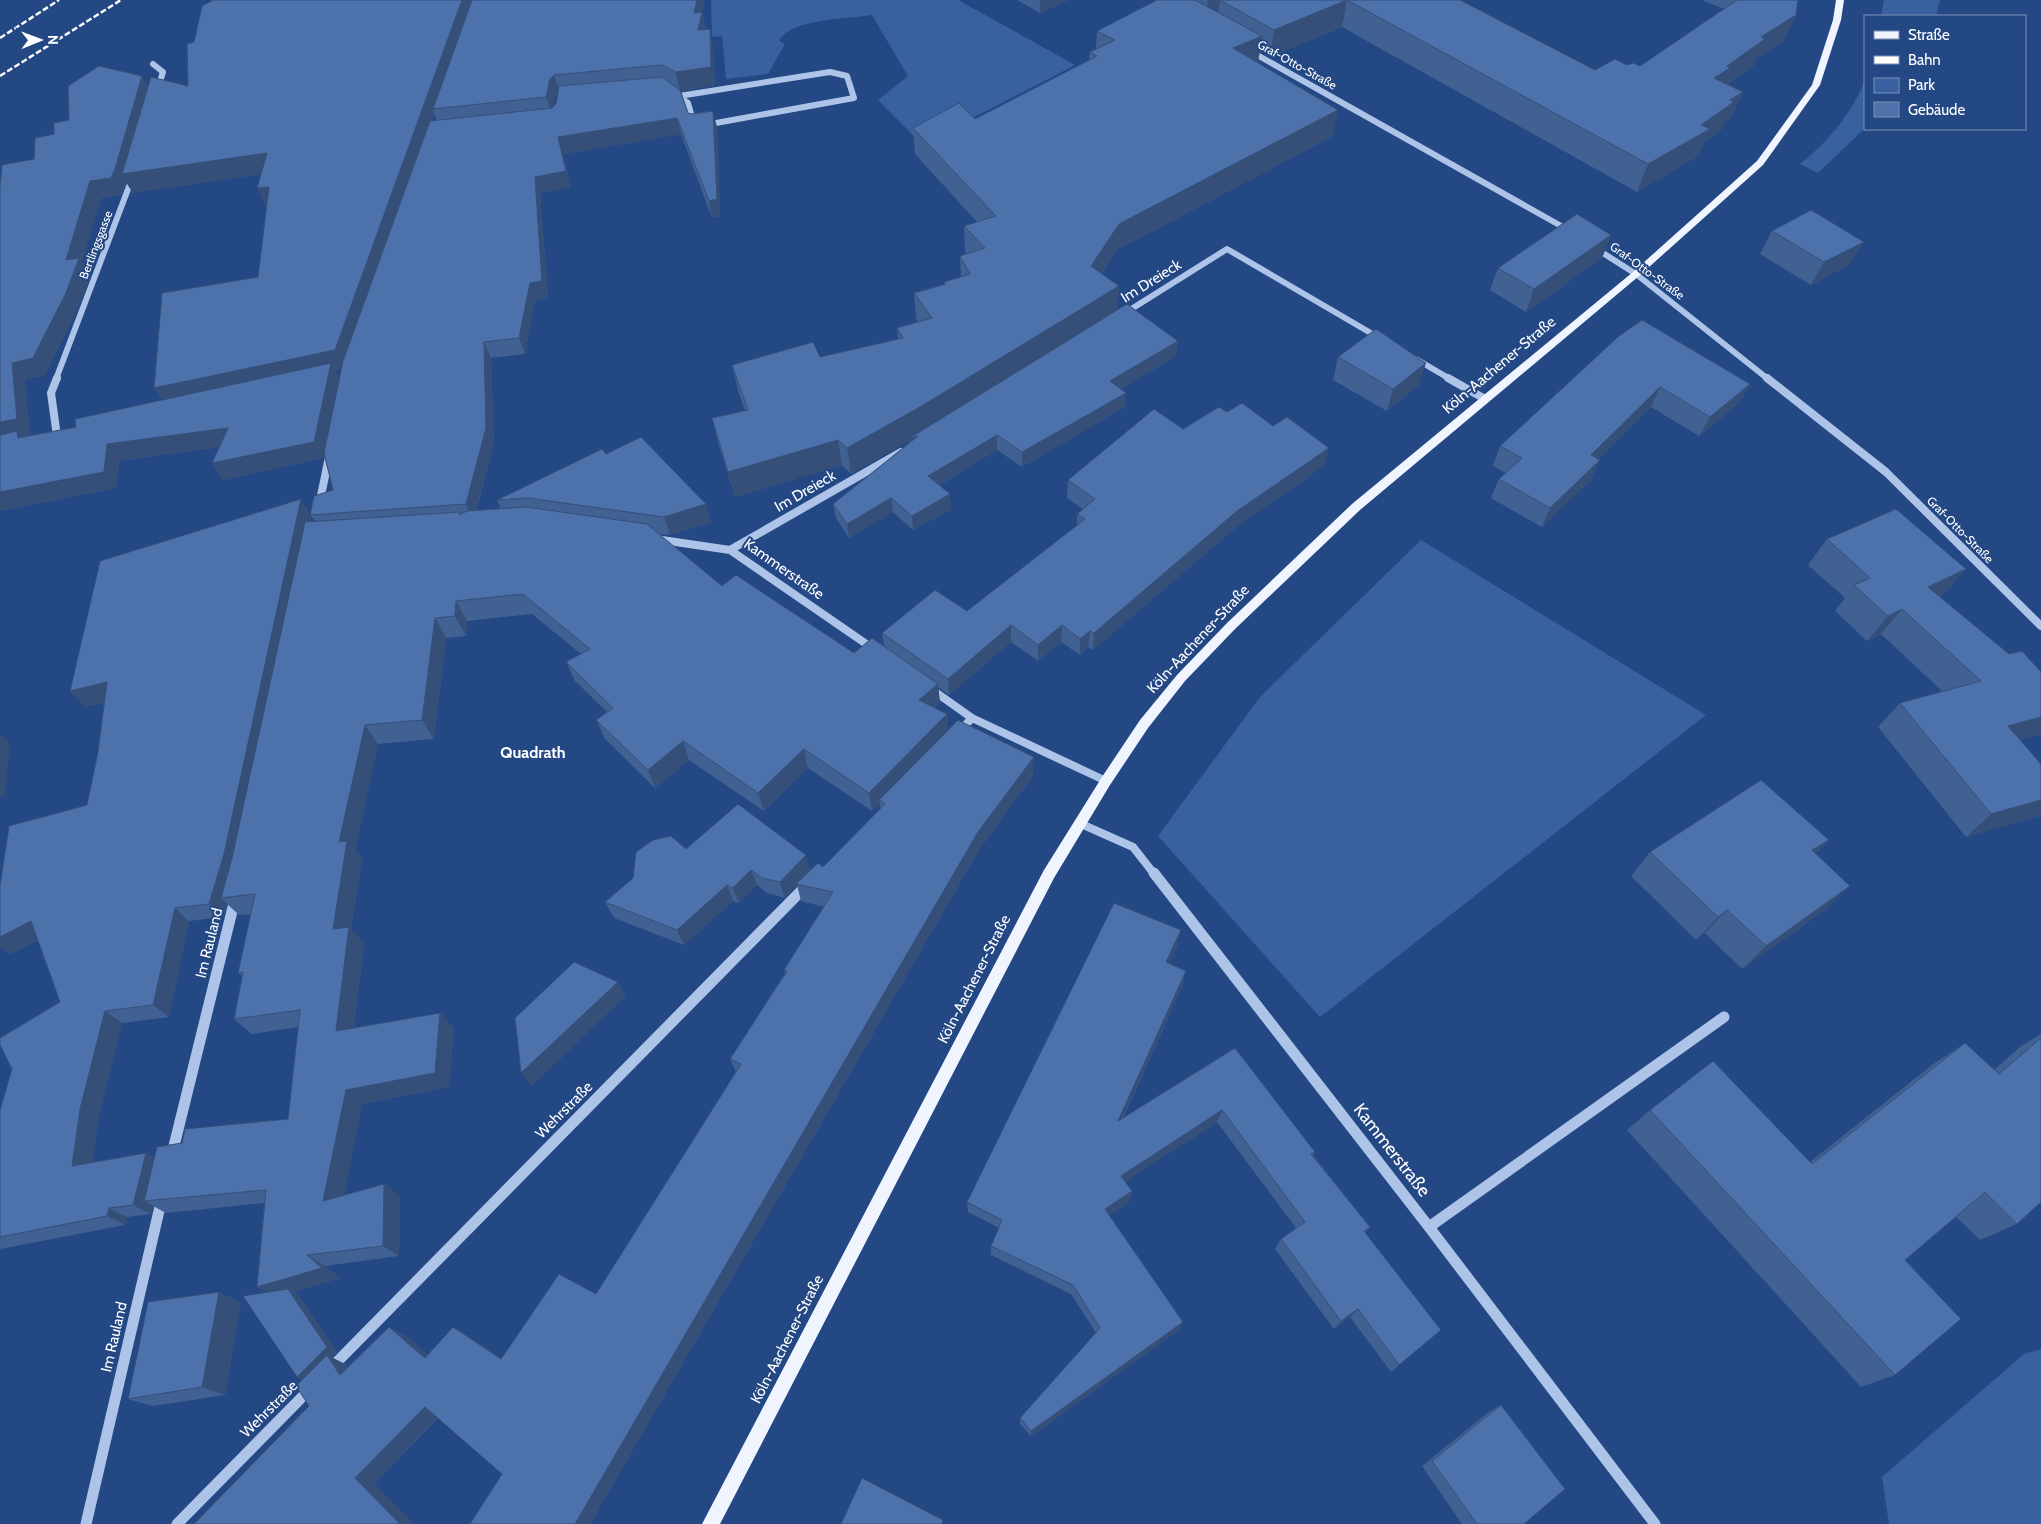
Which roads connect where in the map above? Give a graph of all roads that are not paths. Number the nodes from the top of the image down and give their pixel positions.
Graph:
1 (1840, 0) edge
2 (1247, 50) edge
3 (153, 64) dead end
4 (667, 88) edge
5 (679, 96) junction
6 (154, 101) edge
7 (135, 168) edge
8 (1578, 236) edge
9 (1586, 242) edge
10 (1636, 274) junction
11 (1118, 317) edge
12 (1392, 345) edge
13 (1409, 355) edge
14 (1485, 399) junction
15 (66, 434) edge
16 (56, 436) junction
17 (47, 438) edge
18 (908, 448) edge
19 (331, 450) edge
20 (316, 517) edge
21 (642, 537) edge
22 (730, 550) junction
23 (2041, 626) edge
24 (884, 656) edge
25 (924, 684) edge
26 (972, 718) junction
27 (952, 739) edge
28 (1106, 781) junction
29 (1079, 823) junction
30 (812, 881) edge
31 (238, 888) edge
32 (1724, 1017) dead end
33 (170, 1166) edge
34 (165, 1185) edge
35 (1429, 1227) junction
36 (86, 1524) edge
37 (177, 1524) edge
38 (711, 1524) edge
39 (1655, 1524) edge

1 - 10 main road, Köln-Aachener-Straße
2 - 8 street, Graf-Otto-Straße
3 - 6 street
4 - 5 street
5 - 5 street
7 - 16 street, Bertlingsgasse
9 - 10 street, Graf-Otto-Straße
10 - 14 main road, Köln-Aachener-Straße
10 - 23 street, Graf-Otto-Straße
11 - 12 street, Im Dreieck
13 - 14 street
14 - 28 main road, Köln-Aachener-Straße
15 - 16 street
16 - 17 street
18 - 22 street, Im Dreieck
19 - 20 street
21 - 22 street, Kammerstraße
22 - 24 street, Kammerstraße
25 - 26 street
26 - 27 street
26 - 28 street
28 - 29 main road, Köln-Aachener-Straße
29 - 35 street, Kammerstraße
29 - 38 main road, Köln-Aachener-Straße
30 - 37 street, Wehrstraße
31 - 33 street, Im Rauland
32 - 35 street
34 - 36 street, Im Rauland
35 - 39 street, Kammerstraße

